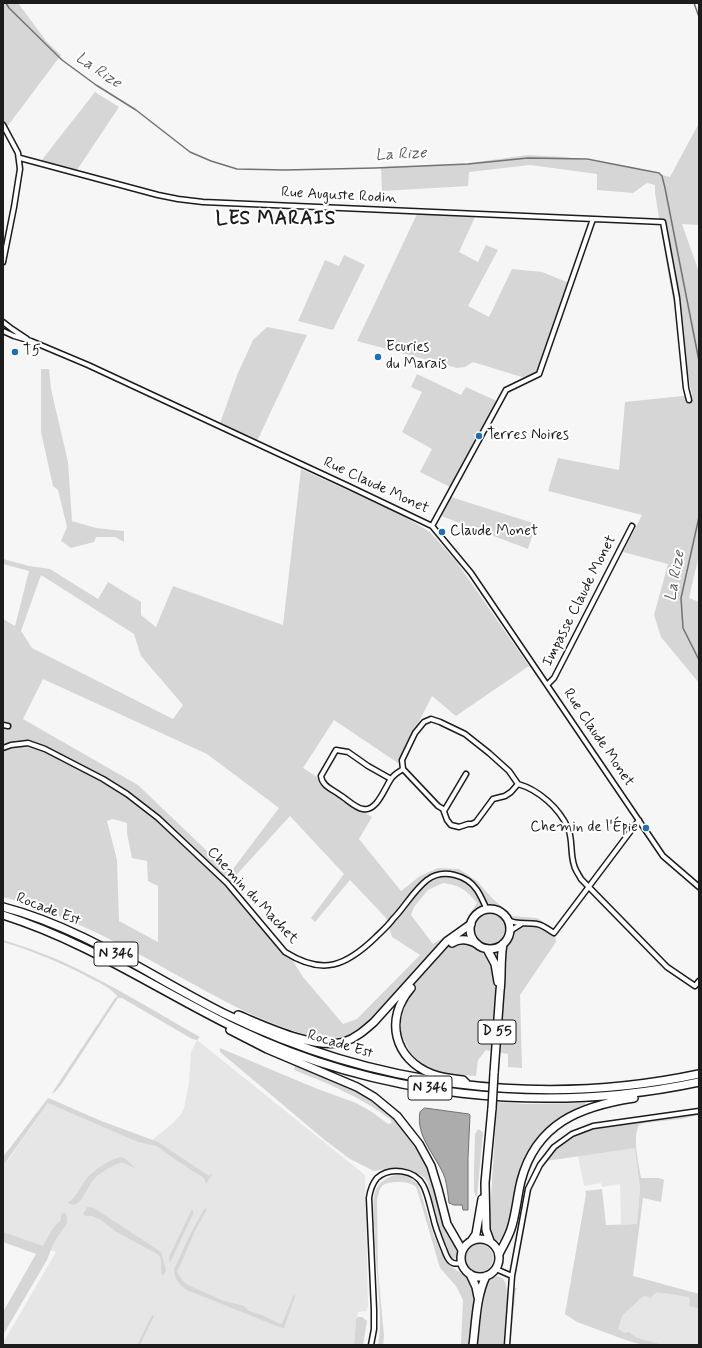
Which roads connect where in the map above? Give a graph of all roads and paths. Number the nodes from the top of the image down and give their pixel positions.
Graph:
1 (3, 125) edge
2 (20, 158) junction
3 (593, 219) junction
4 (3, 262) edge
5 (3, 322) edge
6 (3, 331) edge
7 (31, 341) junction
8 (689, 400) dead end
9 (432, 526) junction
10 (632, 526) dead end
11 (547, 685) junction
12 (3, 725) edge
13 (8, 726) dead end
14 (3, 748) edge
15 (403, 769) junction
16 (466, 774) dead end
17 (391, 779) junction
18 (518, 784) junction
19 (444, 811) junction
20 (639, 820) junction
21 (699, 887) edge
22 (589, 888) junction
23 (3, 907) edge
24 (487, 910) junction
25 (3, 915) edge
26 (508, 920) junction
27 (471, 924) junction
28 (521, 924) junction
29 (510, 931) junction
30 (477, 944) junction
31 (503, 944) junction
32 (487, 949) junction
33 (699, 981) edge
34 (500, 991) junction
35 (224, 1013) junction
36 (220, 1020) junction
37 (699, 1074) edge
38 (699, 1082) edge
39 (469, 1086) junction
40 (650, 1091) junction
41 (699, 1111) edge
42 (485, 1183) junction
43 (472, 1240) junction
44 (490, 1241) junction
45 (462, 1250) junction
46 (499, 1254) junction
47 (461, 1263) junction
48 (496, 1269) junction
49 (470, 1274) junction
50 (486, 1276) junction
51 (512, 1276) junction
52 (478, 1300) junction
53 (371, 1345) edge
54 (473, 1345) edge
55 (507, 1345) edge

1 - 2 street
2 - 3 street, Rue Auguste Rodin
2 - 4 street
3 - 8 street, Rue Auguste Rodin
3 - 9 street
5 - 7 street, Rue Claude Monet
6 - 7 street, Rue Claude Monet
7 - 9 street, Rue Claude Monet
9 - 11 street, Rue Claude Monet
10 - 11 street, Impasse Claude Monet
11 - 20 street, Rue Claude Monet
12 - 13 street
14 - 24 street, Chemin du Machet
15 - 17 street
15 - 18 street
15 - 19 street
16 - 19 street
17 - 17 street
18 - 19 street
18 - 22 street
20 - 21 street, Rue Claude Monet
20 - 22 street
22 - 28 street
22 - 33 street
23 - 35 main road, Rocade Est / N 346
24 - 26 main road
24 - 27 main road
25 - 36 main road, Rocade Est / N 346
26 - 28 street
26 - 29 main road
27 - 30 main road
27 - 35 main road
28 - 29 street
29 - 31 main road
30 - 32 main road
30 - 39 main road
31 - 32 main road
31 - 34 main road, D 55
32 - 34 main road, D 55
34 - 42 main road, D 55, bridge
35 - 39 main road, Rocade Est / N 346
36 - 40 main road, Rocade Est / N 346
36 - 45 main road
37 - 39 main road, Rocade Est / N 346
38 - 40 main road, Rocade Est / N 346
40 - 46 main road
41 - 51 street
42 - 43 main road, D 55
42 - 44 main road, D 55
43 - 44 main road
43 - 45 main road
44 - 46 main road
45 - 47 main road
46 - 48 main road
47 - 49 main road
47 - 53 street
48 - 50 main road
48 - 51 street
49 - 50 main road
49 - 52 main road
50 - 52 main road
51 - 55 street
52 - 54 main road

